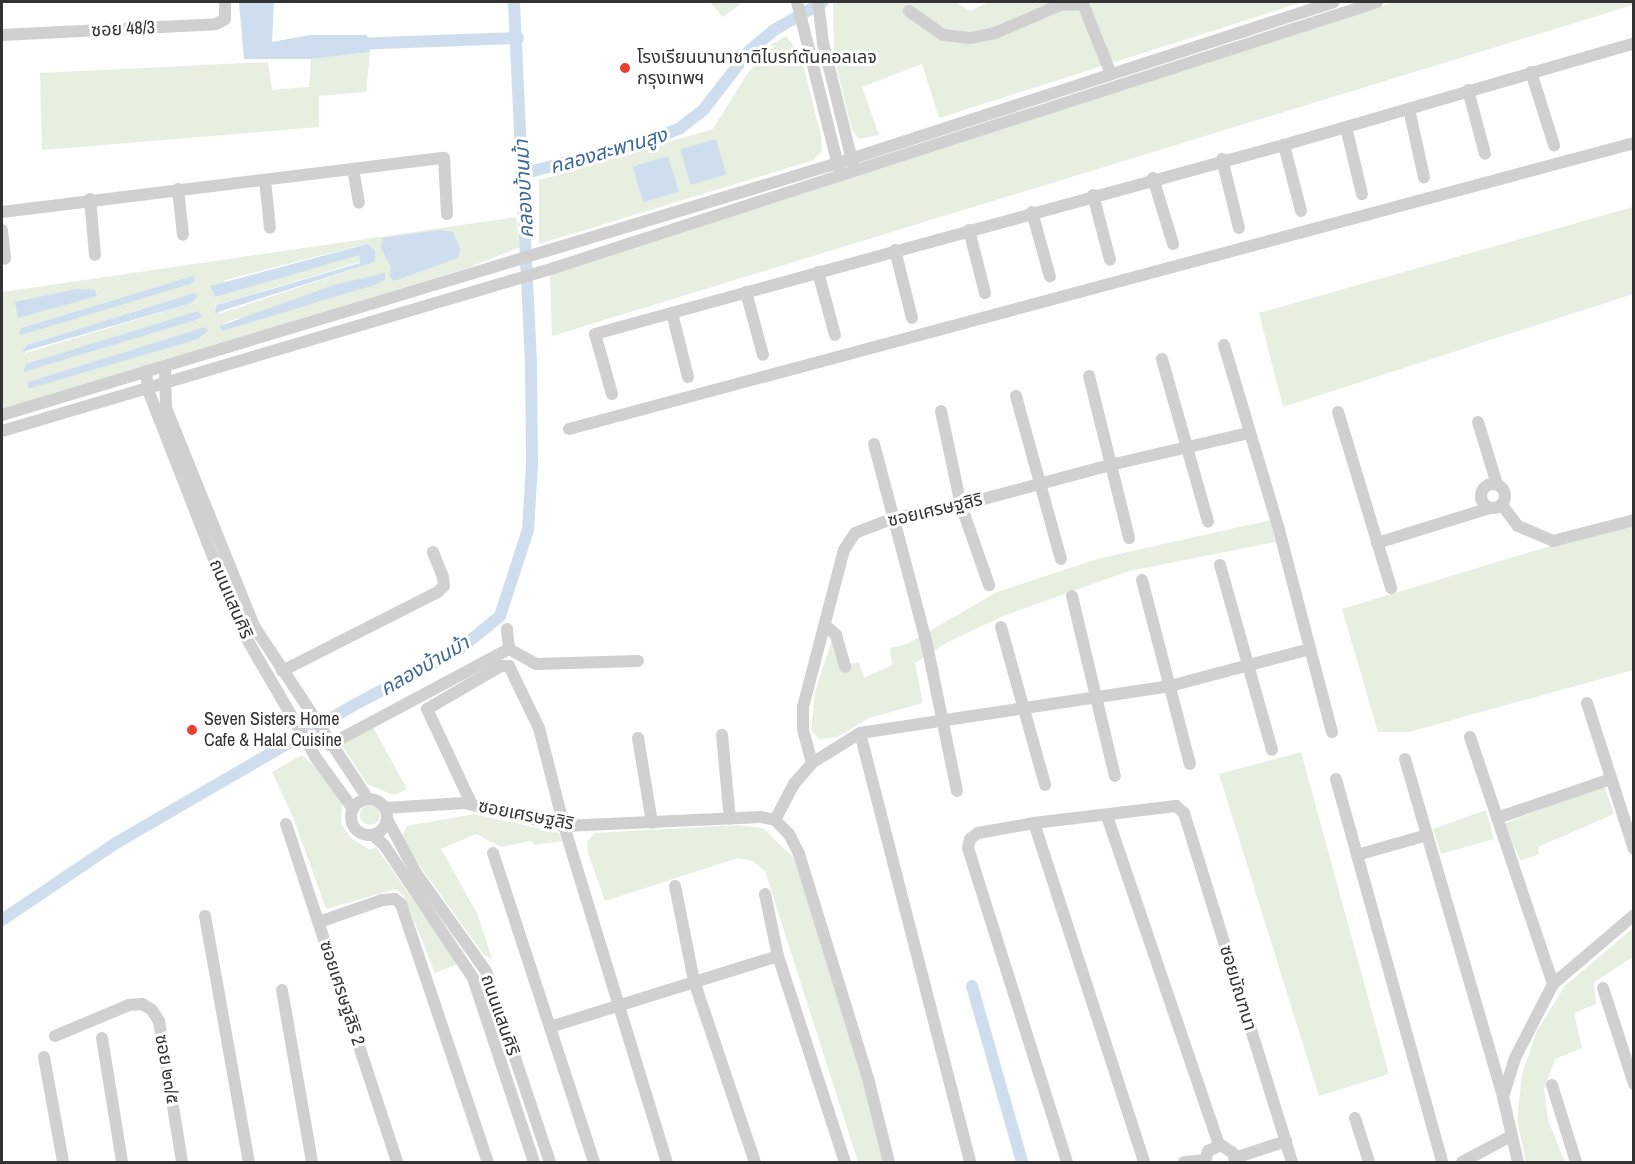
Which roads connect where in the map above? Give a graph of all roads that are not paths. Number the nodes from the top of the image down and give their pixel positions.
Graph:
1 (225, 2) edge
2 (796, 2) edge
3 (818, 2) edge
4 (1334, 2) edge
5 (1377, 2) edge
6 (909, 11) dead end
7 (2, 35) edge
8 (1634, 43) edge
9 (1531, 72) junction
10 (1111, 74) junction
11 (1468, 90) junction
12 (1409, 109) junction
13 (1346, 127) junction
14 (1634, 143) edge
15 (1284, 145) junction
16 (1554, 145) dead end
17 (1485, 154) dead end
18 (851, 158) junction
19 (1222, 159) junction
20 (838, 163) junction
21 (353, 168) junction
22 (855, 171) junction
23 (842, 176) junction
24 (1424, 177) dead end
25 (1153, 178) junction
26 (265, 180) junction
27 (178, 189) junction
28 (1362, 194) dead end
29 (1093, 195) junction
30 (90, 199) junction
31 (359, 202) dead end
32 (1301, 211) dead end
33 (2, 212) edge
34 (1032, 212) junction
35 (447, 214) dead end
36 (270, 228) dead end
37 (1239, 228) dead end
38 (2, 230) edge
39 (969, 230) junction
40 (183, 235) dead end
41 (1173, 244) dead end
42 (895, 250) junction
43 (95, 255) dead end
44 (4, 259) dead end
45 (1110, 260) dead end
46 (818, 272) junction
47 (1050, 277) dead end
48 (746, 292) junction
49 (985, 293) dead end
50 (672, 312) junction
51 (912, 318) dead end
52 (835, 335) dead end
53 (1224, 345) dead end
54 (763, 354) dead end
55 (1162, 359) dead end
56 (165, 367) junction
57 (146, 371) junction
58 (1089, 376) dead end
59 (688, 377) dead end
60 (163, 386) junction
61 (148, 390) junction
62 (612, 393) dead end
63 (1016, 396) dead end
64 (22, 409) junction
65 (941, 411) dead end
66 (1338, 412) dead end
67 (2, 415) edge
68 (1478, 422) dead end
69 (26, 424) junction
70 (569, 429) dead end
71 (2, 431) edge
72 (1249, 433) junction
73 (874, 444) dead end
74 (1185, 446) junction
75 (1110, 465) junction
76 (1039, 484) junction
77 (1497, 484) junction
78 (961, 505) junction
79 (1496, 507) junction
80 (894, 518) junction
81 (1634, 520) edge
82 (1208, 522) dead end
83 (1129, 538) dead end
84 (1377, 543) junction
85 (433, 552) dead end
86 (1061, 559) dead end
87 (1220, 565) dead end
88 (228, 578) junction
89 (1142, 580) dead end
90 (989, 585) dead end
91 (1391, 588) dead end
92 (1072, 596) dead end
93 (825, 625) junction
94 (1001, 627) dead end
95 (507, 629) dead end
96 (509, 649) junction
97 (1310, 649) junction
98 (638, 662) dead end
99 (1248, 666) junction
100 (845, 667) dead end
101 (282, 671) junction
102 (1170, 686) junction
103 (1093, 696) junction
104 (1587, 703) dead end
105 (1021, 711) junction
106 (945, 721) junction
107 (1332, 732) dead end
108 (860, 734) junction
109 (722, 735) dead end
110 (1470, 737) dead end
111 (638, 738) dead end
112 (329, 742) junction
113 (1272, 750) dead end
114 (1405, 759) dead end
115 (812, 763) junction
116 (1190, 764) dead end
117 (1115, 776) dead end
118 (1611, 779) junction
119 (1336, 780) dead end
120 (1045, 785) dead end
121 (957, 791) dead end
122 (368, 799) junction
123 (472, 804) junction
124 (353, 809) junction
125 (386, 814) junction
126 (1107, 816) junction
127 (1497, 818) junction
128 (730, 819) junction
129 (775, 820) junction
130 (652, 823) junction
131 (1034, 823) junction
132 (286, 824) dead end
133 (564, 826) junction
134 (373, 835) junction
135 (1426, 835) junction
136 (1634, 849) edge
137 (493, 853) dead end
138 (1357, 855) junction
139 (675, 886) dead end
140 (765, 894) dead end
141 (1634, 915) edge
142 (205, 916) dead end
143 (440, 917) junction
144 (319, 922) junction
145 (778, 956) junction
146 (694, 981) junction
147 (1553, 984) junction
148 (1603, 988) dead end
149 (282, 990) dead end
150 (620, 1006) junction
151 (500, 1013) junction
152 (486, 1016) junction
153 (550, 1027) junction
154 (55, 1036) dead end
155 (102, 1038) dead end
156 (44, 1057) dead end
157 (1634, 1084) edge
158 (1552, 1085) dead end
159 (1503, 1097) junction
160 (1355, 1118) dead end
161 (1511, 1136) junction
162 (1286, 1141) junction
163 (1219, 1145) junction
164 (1235, 1160) edge
165 (1205, 1161) edge
166 (63, 1162) edge
167 (122, 1162) edge
168 (182, 1162) edge
169 (249, 1162) edge
170 (312, 1162) edge
171 (398, 1162) edge
172 (488, 1162) edge
173 (534, 1162) edge
174 (550, 1162) edge
175 (594, 1162) edge
176 (667, 1162) edge
177 (755, 1162) edge
178 (845, 1162) edge
179 (889, 1162) edge
180 (969, 1162) edge
181 (1067, 1162) edge
182 (1144, 1162) edge
183 (1184, 1162) edge
184 (1292, 1162) edge
185 (1369, 1162) edge
186 (1442, 1162) edge
187 (1462, 1162) edge
188 (1518, 1162) edge
189 (1576, 1162) edge

1 - 7 street, ซอย 48/3
2 - 20 street
3 - 18 street
4 - 10 street
5 - 22 street
6 - 10 street
8 - 9 street
9 - 11 street
9 - 16 street
10 - 18 street
11 - 12 street
11 - 17 street
12 - 13 street
12 - 24 street
13 - 15 street
13 - 28 street
14 - 70 street
15 - 19 street
15 - 32 street
18 - 20 street
18 - 22 street
19 - 25 street
19 - 37 street
20 - 23 street
20 - 56 street
21 - 26 street
21 - 31 street
21 - 35 street
22 - 23 street
23 - 60 street
25 - 29 street
25 - 41 street
26 - 27 street
26 - 36 street
27 - 30 street
27 - 40 street
29 - 34 street
29 - 45 street
30 - 33 street
30 - 43 street
34 - 39 street
34 - 47 street
38 - 44 street
39 - 42 street
39 - 49 street
42 - 46 street
42 - 51 street
46 - 48 street
46 - 52 street
48 - 50 street
48 - 54 street
50 - 59 street
50 - 62 street
53 - 72 street
55 - 74 street
56 - 57 street
56 - 60 street, ถนนแสนศิริ
57 - 61 street, ถนนแสนศิริ
57 - 64 street
58 - 75 street
60 - 61 street
60 - 88 street, ถนนแสนศิริ
61 - 69 street
61 - 88 street, ถนนแสนศิริ
63 - 76 street
64 - 67 street
64 - 69 street
65 - 78 street
66 - 84 street
68 - 77 street
69 - 71 street
72 - 74 street, ซอยเศรษฐสิริ
72 - 97 street
73 - 80 street
74 - 75 street, ซอยเศรษฐสิริ
74 - 82 street
75 - 76 street, ซอยเศรษฐสิริ
75 - 83 street
76 - 78 street, ซอยเศรษฐสิริ
76 - 86 street
77 - 79 street
77 - 79 street
78 - 80 street, ซอยเศรษฐสิริ
78 - 90 street
79 - 81 street
79 - 84 street
80 - 93 street, ซอยเศรษฐสิริ
80 - 106 street
84 - 91 street
85 - 101 street
87 - 99 street
88 - 101 street, ถนนแสนศิริ
88 - 124 street, ถนนแสนศิริ
89 - 102 street
92 - 103 street
93 - 100 street
93 - 115 street, ซอยเศรษฐสิริ
94 - 105 street
95 - 96 street
96 - 98 street
96 - 112 street
97 - 99 street
97 - 107 street
99 - 102 street
99 - 113 street
101 - 112 street, ถนนแสนศิริ
102 - 103 street
102 - 116 street
103 - 105 street
103 - 117 street
104 - 118 street
105 - 106 street
105 - 120 street
106 - 108 street
106 - 121 street
108 - 115 street
108 - 180 street
109 - 128 street
110 - 127 street
111 - 130 street
112 - 122 street, ถนนแสนศิริ
114 - 135 street
115 - 129 street
118 - 127 street
118 - 136 street
119 - 138 street
122 - 124 street
122 - 125 street
123 - 125 street, ซอยเศรษฐสิริ
123 - 133 street, ซอยเศรษฐสิริ
123 - 133 street
124 - 134 street
125 - 134 street
125 - 143 street, ถนนแสนศิริ
126 - 131 street
126 - 162 street, ซอยมัณฑนา
126 - 163 street
127 - 147 street
128 - 129 street, ซอยเศรษฐสิริ
128 - 130 street, ซอยเศรษฐสิริ
129 - 179 street
130 - 133 street, ซอยเศรษฐสิริ
131 - 181 street
131 - 182 street
132 - 144 street, ซอยเศรษฐสิริ 2
133 - 150 street
134 - 143 street, ถนนแสนศิริ
135 - 138 street
135 - 159 street
137 - 153 street
138 - 186 street
139 - 146 street
140 - 145 street
141 - 147 street
142 - 169 street
143 - 151 street, ถนนแสนศิริ
143 - 152 street, ถนนแสนศิริ
144 - 171 street, ซอยเศรษฐสิริ 2
144 - 172 street
145 - 146 street
145 - 178 street
146 - 150 street
146 - 177 street
147 - 159 street
148 - 157 street
149 - 170 street
150 - 153 street
150 - 176 street
151 - 152 street
151 - 174 street, ถนนแสนศิริ
152 - 173 street, ถนนแสนศิริ
153 - 175 street
154 - 168 street, ซอย ๒๓/๕
155 - 167 street
156 - 166 street
158 - 189 street
159 - 161 street
160 - 185 street
161 - 187 street
161 - 188 street
162 - 164 street
162 - 184 street, ซอยมัณฑนา
163 - 164 street
163 - 165 street
165 - 183 street

